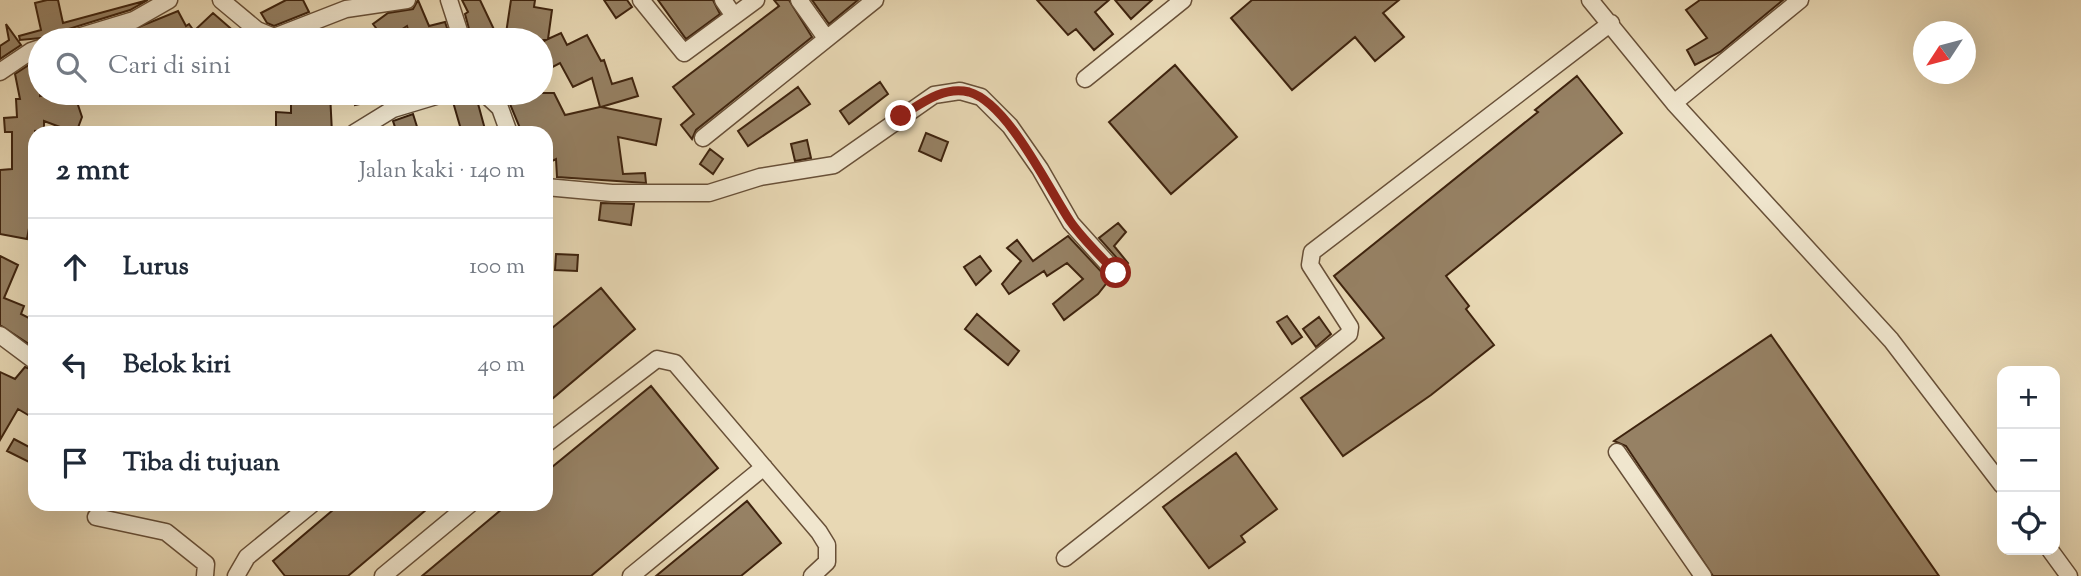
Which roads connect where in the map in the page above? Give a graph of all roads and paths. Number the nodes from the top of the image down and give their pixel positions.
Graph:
1 (169, 0) edge
2 (221, 0) edge
3 (407, 0) edge
4 (449, 0) edge
5 (641, 0) edge
6 (723, 0) edge
7 (756, 0) edge
8 (799, 0) edge
9 (875, 0) edge
10 (1183, 0) edge
11 (1590, 0) edge
12 (1800, 0) edge
13 (734, 16) junction
14 (1611, 23) junction
15 (108, 28) edge
16 (255, 28) edge
17 (297, 28) edge
18 (458, 28) edge
19 (826, 38) junction
20 (28, 52) edge
21 (0, 72) edge
22 (1085, 79) dead end
23 (1674, 103) junction
24 (406, 105) edge
25 (497, 105) edge
26 (365, 126) edge
27 (506, 126) edge
28 (703, 138) dead end
29 (553, 188) edge
30 (1116, 273) dead end
31 (0, 335) edge
32 (28, 356) edge
33 (553, 439) edge
34 (1617, 452) dead end
35 (764, 467) junction
36 (1997, 478) edge
37 (303, 511) edge
38 (462, 511) edge
39 (96, 517) dead end
40 (2054, 555) edge
41 (1065, 558) dead end
42 (205, 576) edge
43 (236, 576) edge
44 (383, 576) edge
45 (631, 576) edge
46 (812, 576) edge
47 (1703, 576) edge
48 (2070, 576) edge

1 - 15 street
2 - 16 street
3 - 17 street
4 - 18 street
5 - 13 street
6 - 13 street
7 - 13 street
8 - 19 street
9 - 19 street
10 - 22 street
11 - 14 street
12 - 23 street
14 - 23 street
14 - 41 street
19 - 28 street
20 - 21 street
23 - 36 street
24 - 26 street
25 - 27 street
29 - 30 street
31 - 32 street
33 - 35 street
34 - 47 street
35 - 45 street
35 - 46 street
37 - 43 street
38 - 44 street
39 - 42 street
40 - 48 street

